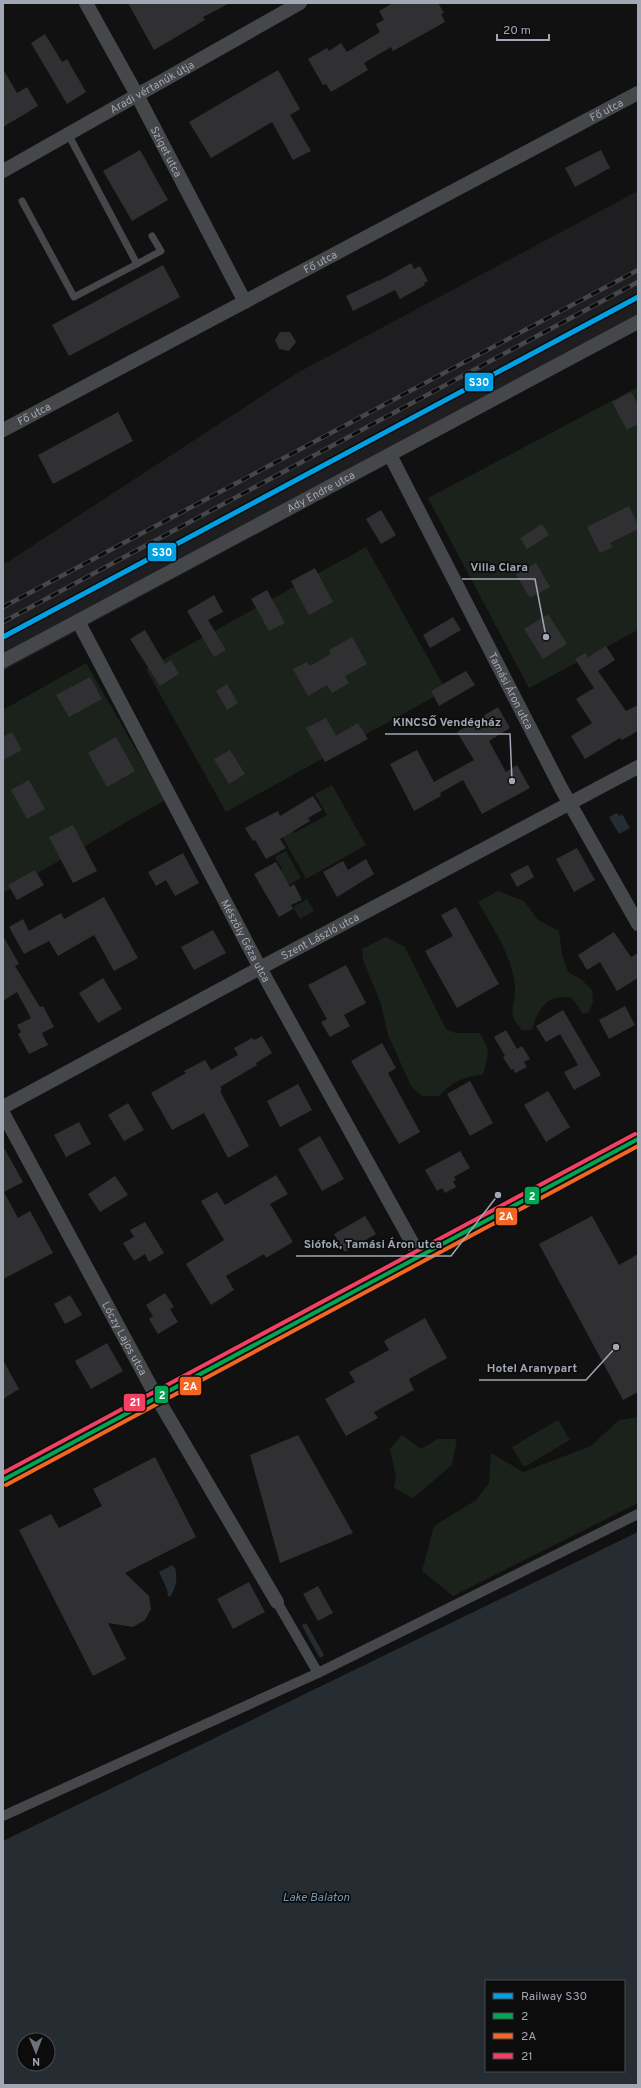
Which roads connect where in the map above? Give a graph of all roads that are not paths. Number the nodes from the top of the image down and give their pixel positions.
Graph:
1 (86, 3) edge
2 (300, 3) edge
3 (638, 93) edge
4 (137, 95) junction
5 (68, 134) junction
6 (3, 171) edge
7 (22, 201) dead end
8 (152, 236) dead end
9 (137, 264) junction
10 (245, 302) junction
11 (638, 322) edge
12 (3, 430) edge
13 (390, 455) junction
14 (78, 621) junction
15 (3, 661) edge
16 (638, 767) edge
17 (569, 803) junction
18 (638, 924) edge
19 (260, 968) junction
20 (3, 1107) edge
21 (3, 1113) edge
22 (638, 1139) edge
23 (420, 1257) junction
24 (156, 1396) junction
25 (3, 1480) edge
26 (638, 1514) edge
27 (277, 1602) joint
28 (318, 1673) junction
29 (3, 1816) edge

1 - 4 street, Sziget utca
2 - 4 street, Aradi vértanúk útja
3 - 10 street, Fő utca
4 - 5 street, Aradi vértanúk útja
4 - 10 street, Sziget utca
5 - 6 street, Aradi vértanúk útja
5 - 9 lane
7 - 9 lane
8 - 9 lane
10 - 12 street, Fő utca
11 - 13 street, Ady Endre utca
13 - 14 street, Ady Endre utca
13 - 17 street, Tamási Áron utca
14 - 15 street, Ady Endre utca
14 - 19 street, Mészöly Géza utca
16 - 17 street, Szent László utca
17 - 18 street, Tamási Áron utca
17 - 19 street, Szent László utca
19 - 20 street, Szent László utca
19 - 23 street, Mészöly Géza utca
21 - 24 street, Lóczy Lajos utca
22 - 23 street
23 - 24 street
24 - 25 street
24 - 27 street, Lóczy Lajos utca
26 - 28 street
27 - 28 street
28 - 29 street

